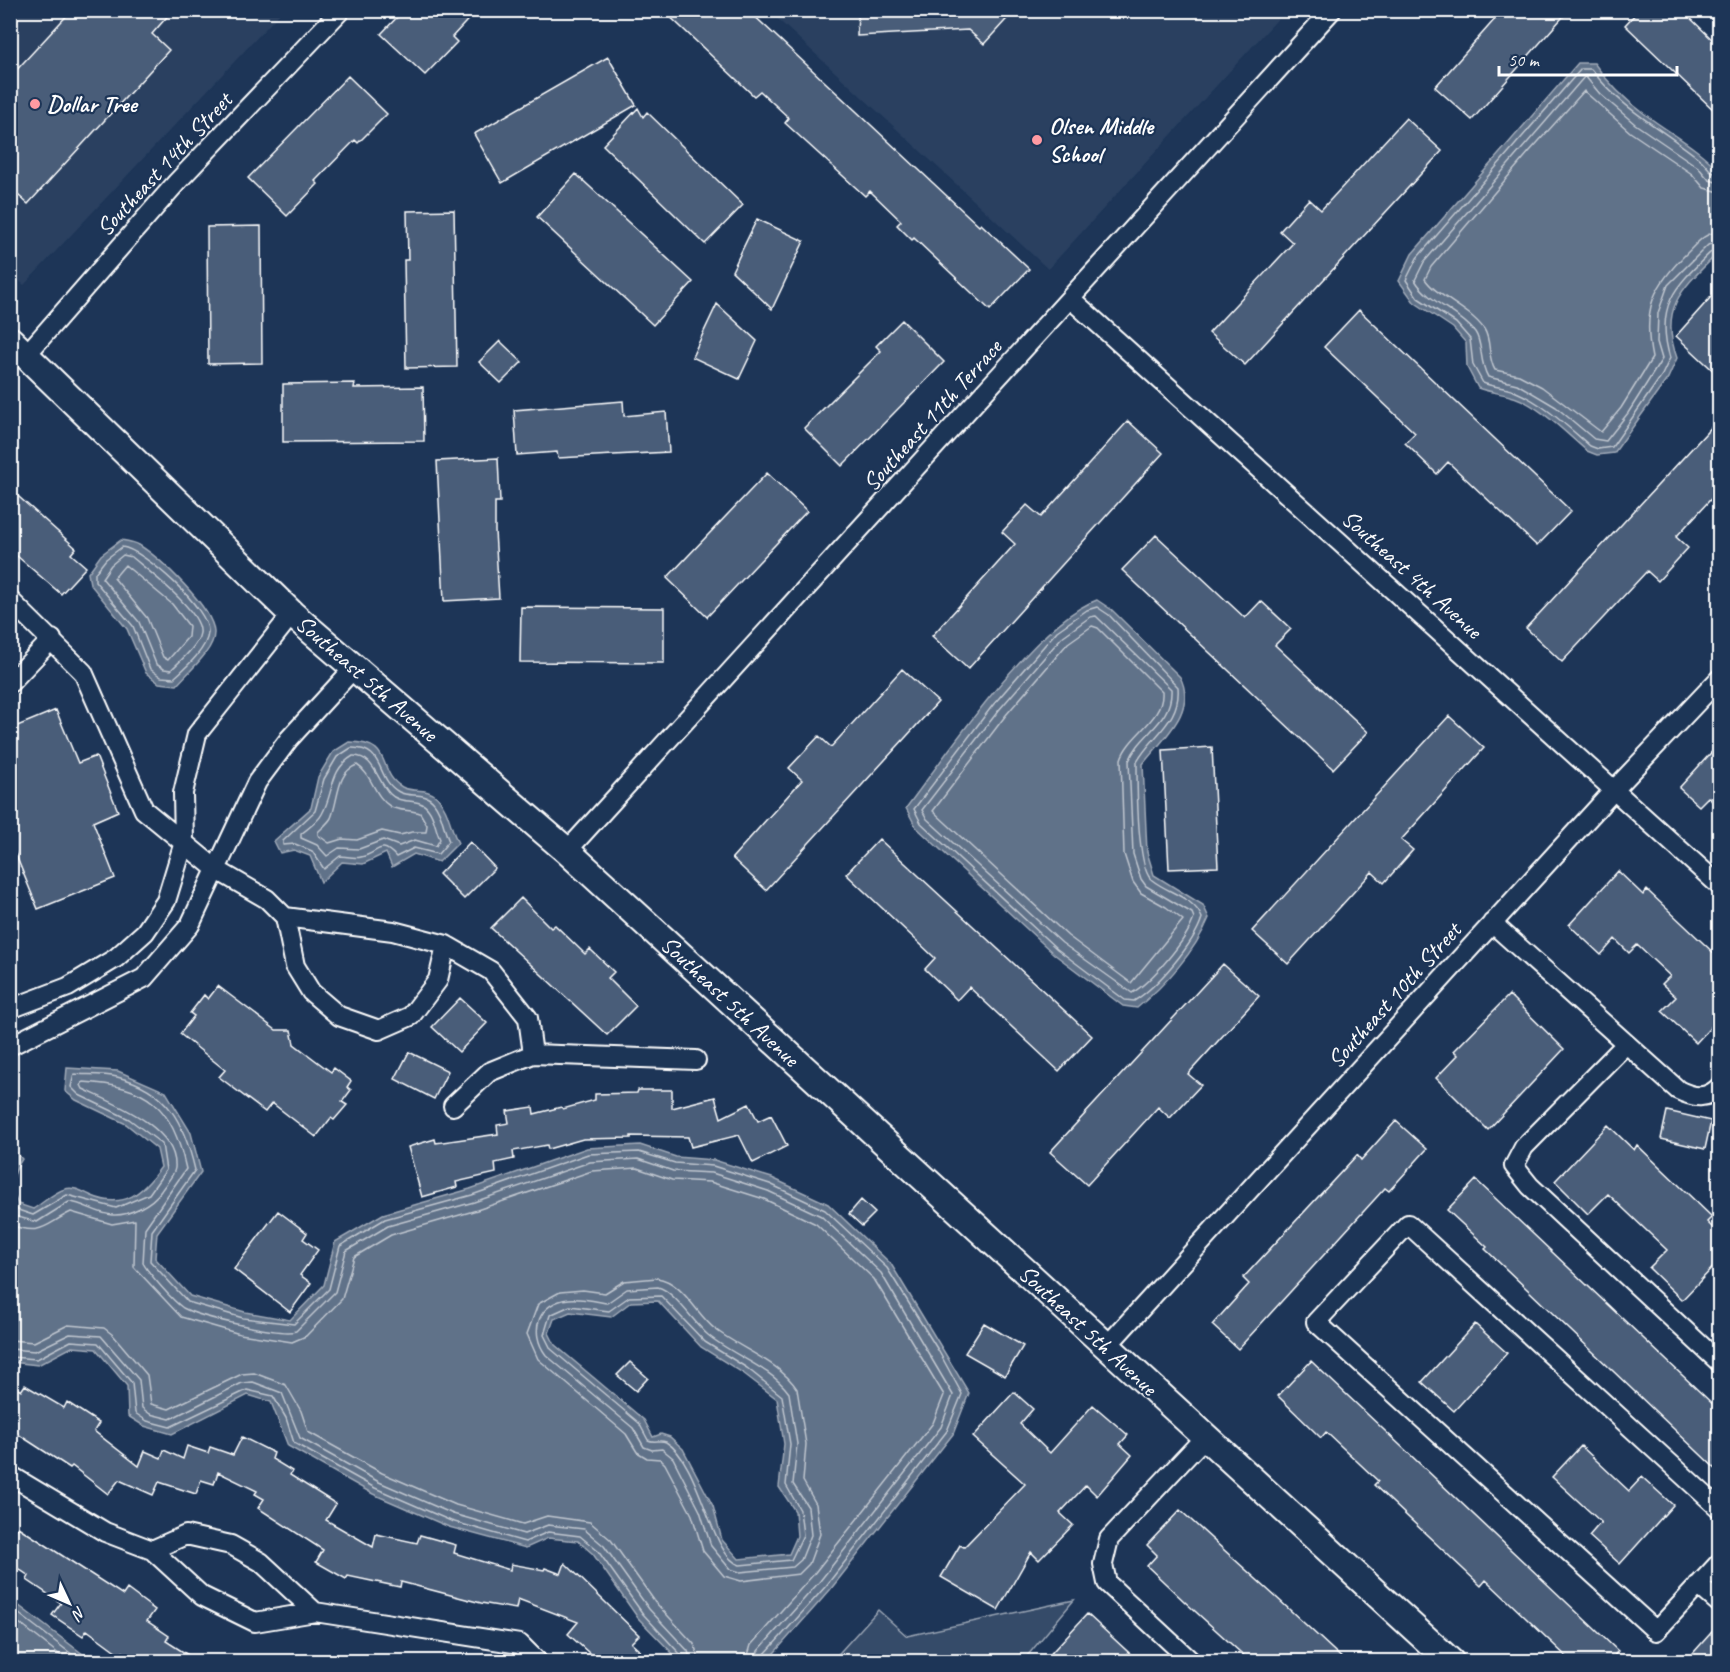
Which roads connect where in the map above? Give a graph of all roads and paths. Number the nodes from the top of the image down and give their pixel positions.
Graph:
1 (341, 10) edge
2 (1332, 10) edge
3 (1071, 299) junction
4 (18, 348) edge
5 (10, 600) edge
6 (292, 614) junction
7 (52, 639) junction
8 (354, 668) junction
9 (1719, 678) edge
10 (10, 683) edge
11 (1614, 790) junction
12 (184, 842) junction
13 (567, 851) junction
14 (217, 870) junction
15 (1719, 886) edge
16 (285, 917) junction
17 (1492, 923) junction
18 (446, 945) junction
19 (10, 1009) edge
20 (1626, 1044) junction
21 (10, 1046) edge
22 (533, 1054) junction
23 (696, 1060) dead end
24 (1719, 1086) edge
25 (453, 1106) dead end
26 (1106, 1347) junction
27 (1719, 1363) edge
28 (1205, 1437) junction
29 (10, 1475) edge
30 (1719, 1509) edge
31 (152, 1550) junction
32 (1719, 1562) edge
33 (1698, 1585) junction
34 (1719, 1604) edge
35 (315, 1612) junction
36 (538, 1662) edge
37 (1192, 1662) edge
38 (1451, 1662) edge

1 - 4 street, Southeast 14th Street
2 - 3 street, Southeast 11th Terrace
3 - 11 street, Southeast 4th Avenue
3 - 13 street, Southeast 11th Terrace
4 - 6 street, Southeast 5th Avenue
5 - 7 street
6 - 8 street, Southeast 5th Avenue
6 - 12 street
7 - 10 street
7 - 12 street
8 - 13 street, Southeast 5th Avenue
8 - 14 street
9 - 11 street, Southeast 10th Street
11 - 15 street, Southeast 4th Avenue
11 - 17 street, Southeast 10th Street
12 - 14 street
12 - 19 street
13 - 26 street, Southeast 5th Avenue
14 - 16 street
14 - 21 street
16 - 18 street
16 - 18 street
17 - 20 street
17 - 26 street, Southeast 10th Street
18 - 22 street
20 - 24 street
20 - 27 street
22 - 23 street
22 - 25 street
26 - 28 street, Southeast 5th Avenue
28 - 37 street
28 - 38 street, Southeast 5th Avenue
29 - 31 street
30 - 33 street
31 - 35 street
31 - 35 street
32 - 33 street
33 - 34 street
35 - 36 street

